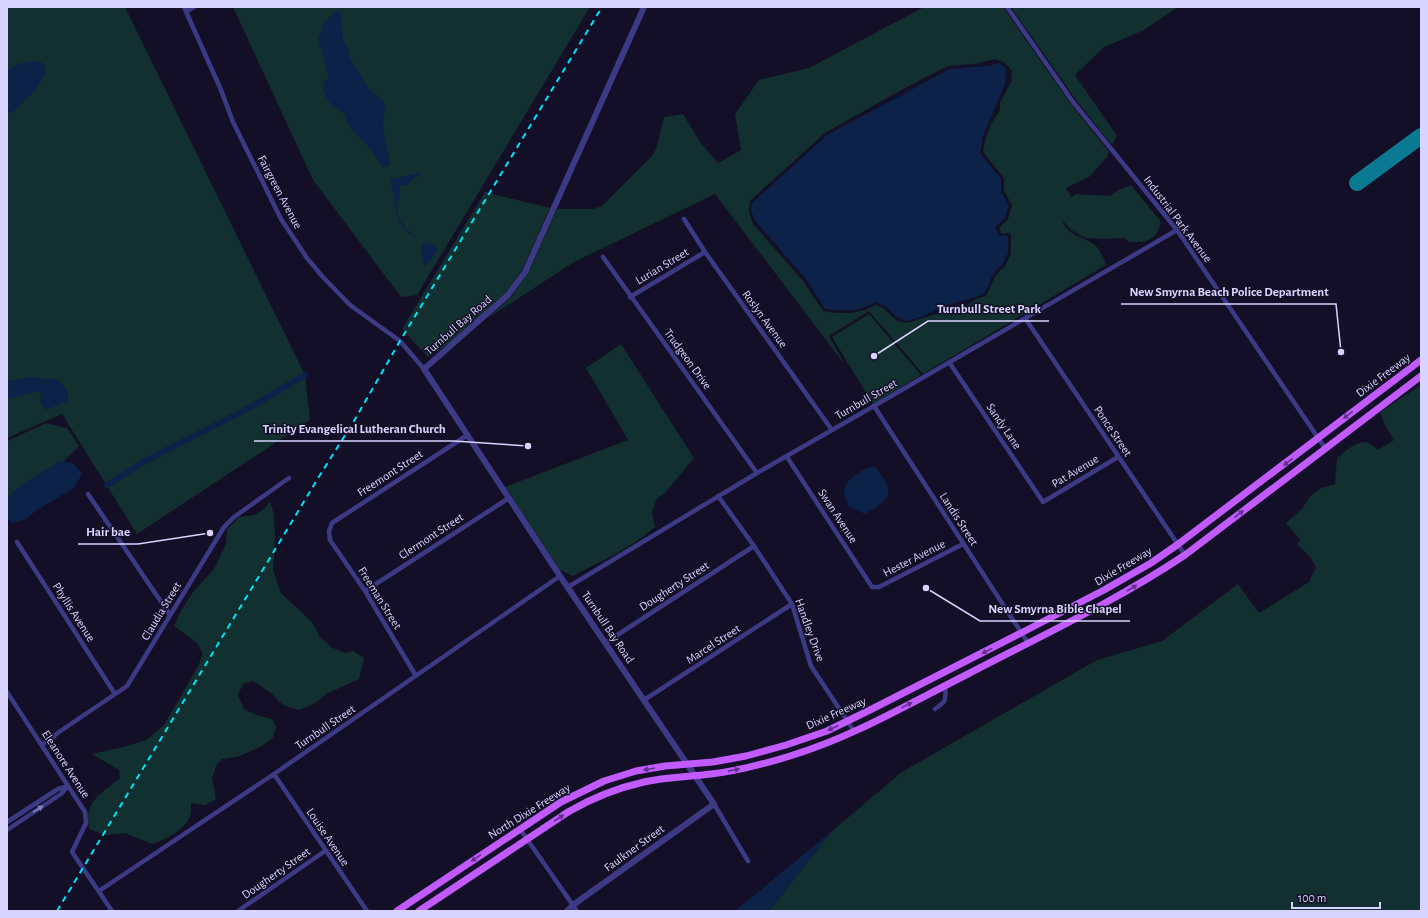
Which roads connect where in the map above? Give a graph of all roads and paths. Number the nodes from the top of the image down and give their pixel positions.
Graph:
1 (194, 7) edge
2 (644, 7) edge
3 (1007, 7) edge
4 (185, 9) edge
5 (684, 220) dead end
6 (1177, 230) junction
7 (705, 252) junction
8 (603, 258) dead end
9 (630, 297) junction
10 (1025, 318) junction
11 (1421, 360) edge
12 (949, 362) junction
13 (424, 369) junction
14 (1421, 376) edge
15 (874, 406) junction
16 (832, 430) junction
17 (466, 436) junction
18 (1319, 438) junction
19 (1325, 448) junction
20 (787, 457) junction
21 (1118, 457) junction
22 (757, 473) junction
23 (289, 478) dead end
24 (88, 494) dead end
25 (718, 496) junction
26 (509, 498) junction
27 (1043, 502) joint
28 (329, 531) joint
29 (17, 542) dead end
30 (963, 544) junction
31 (1178, 545) junction
32 (754, 546) junction
33 (1185, 555) junction
34 (560, 576) junction
35 (568, 587) junction
36 (872, 587) joint
37 (365, 591) junction
38 (792, 604) junction
39 (170, 615) junction
40 (1021, 633) junction
41 (605, 642) junction
42 (1028, 643) junction
43 (416, 676) junction
44 (944, 686) junction
45 (7, 692) edge
46 (115, 694) junction
47 (644, 700) junction
48 (935, 709) dead end
49 (847, 722) junction
50 (854, 731) junction
51 (42, 745) junction
52 (688, 764) junction
53 (274, 774) junction
54 (695, 776) junction
55 (68, 786) junction
56 (714, 804) junction
57 (7, 822) edge
58 (520, 829) junction
59 (7, 830) edge
60 (527, 839) junction
61 (325, 851) junction
62 (748, 861) dead end
63 (99, 891) junction
64 (575, 908) edge
65 (112, 911) edge
66 (238, 911) edge
67 (367, 911) edge
68 (397, 911) edge
69 (419, 911) edge
70 (568, 911) edge

1 - 4 street
2 - 13 street, Turnbull Bay Road
3 - 6 street, Industrial Park Avenue
4 - 13 street, Fairgreen Avenue
5 - 7 street, Roslyn Avenue
6 - 10 street, Turnbull Street
6 - 18 street, Industrial Park Avenue
7 - 9 street, Lurian Street
7 - 16 street, Roslyn Avenue
8 - 9 street, Trudgeon Drive
9 - 22 street, Trudgeon Drive
10 - 12 street, Turnbull Street
10 - 21 street, Ponce Street
11 -> 18 main road, Dixie Freeway
12 - 15 street, Turnbull Street
12 - 27 street, Sandy Lane
13 - 17 street, Turnbull Bay Road
14 - 19 main road, Dixie Freeway
15 - 16 street, Turnbull Street
15 - 30 street, Landis Street
16 - 20 street, Turnbull Street
17 - 26 street, Turnbull Bay Road
17 - 28 street, Freemont Street
18 - 19 street, Industrial Park Avenue
18 -> 31 main road, Dixie Freeway
33 -> 19 main road, Dixie Freeway
20 - 22 street, Turnbull Street
20 - 36 street, Swan Avenue
21 - 27 street, Pat Avenue
21 - 31 street, Ponce Street
22 - 25 street, Turnbull Street
23 - 39 street, Claudia Street
24 - 39 street
25 - 32 street, Handley Drive
25 - 35 street, Turnbull Street
26 - 34 street, Turnbull Bay Road
26 - 37 street, Clermont Street
28 - 37 street, Freeman Street
29 - 46 street, Phyllis Avenue
30 - 36 street, Hester Avenue
30 - 40 street, Landis Street
31 - 33 street, Ponce Street
31 - 40 main road, Dixie Freeway
32 - 38 street, Handley Drive
32 - 41 street, Dougherty Street
42 -> 33 main road, Dixie Freeway
34 - 35 street, Turnbull Bay Road
34 - 43 street, Turnbull Street
35 - 41 street, Turnbull Bay Road
37 - 43 street, Freeman Street
38 - 47 street, Marcel Street
38 - 49 street, Handley Drive
39 - 46 street, Claudia Street
40 - 42 street, Landis Street
40 -> 49 main road, Dixie Freeway
41 - 47 street, Turnbull Bay Road
42 - 44 main road, Dixie Freeway
43 - 53 street, Turnbull Street
44 - 48 street
50 -> 44 main road, Dixie Freeway
45 - 51 street, Eleanore Avenue
46 - 51 street, Claudia Street
47 - 52 street, Turnbull Bay Road
49 - 50 street, Handley Drive
49 -> 52 main road, Dixie Freeway
54 -> 50 main road, Dixie Freeway
51 - 55 street, Eleanore Avenue
52 - 54 street, Turnbull Bay Road
52 -> 58 main road, North Dixie Freeway
53 - 61 street, Louise Avenue
53 - 63 street, Turnbull Street
54 - 56 street, Turnbull Bay Road
60 -> 54 main road, North Dixie Freeway
55 - 57 street
59 -> 55 street
55 - 63 street, Eleanore Avenue
56 - 62 street
56 - 64 street, Faulkner Street
58 - 60 street
58 -> 68 main road, North Dixie Freeway
60 - 64 street
60 - 69 main road, North Dixie Freeway
61 - 66 street, Dougherty Street
61 - 67 street, Louise Avenue
63 - 65 street, Eleanore Avenue
64 - 70 street, Faulkner Street

